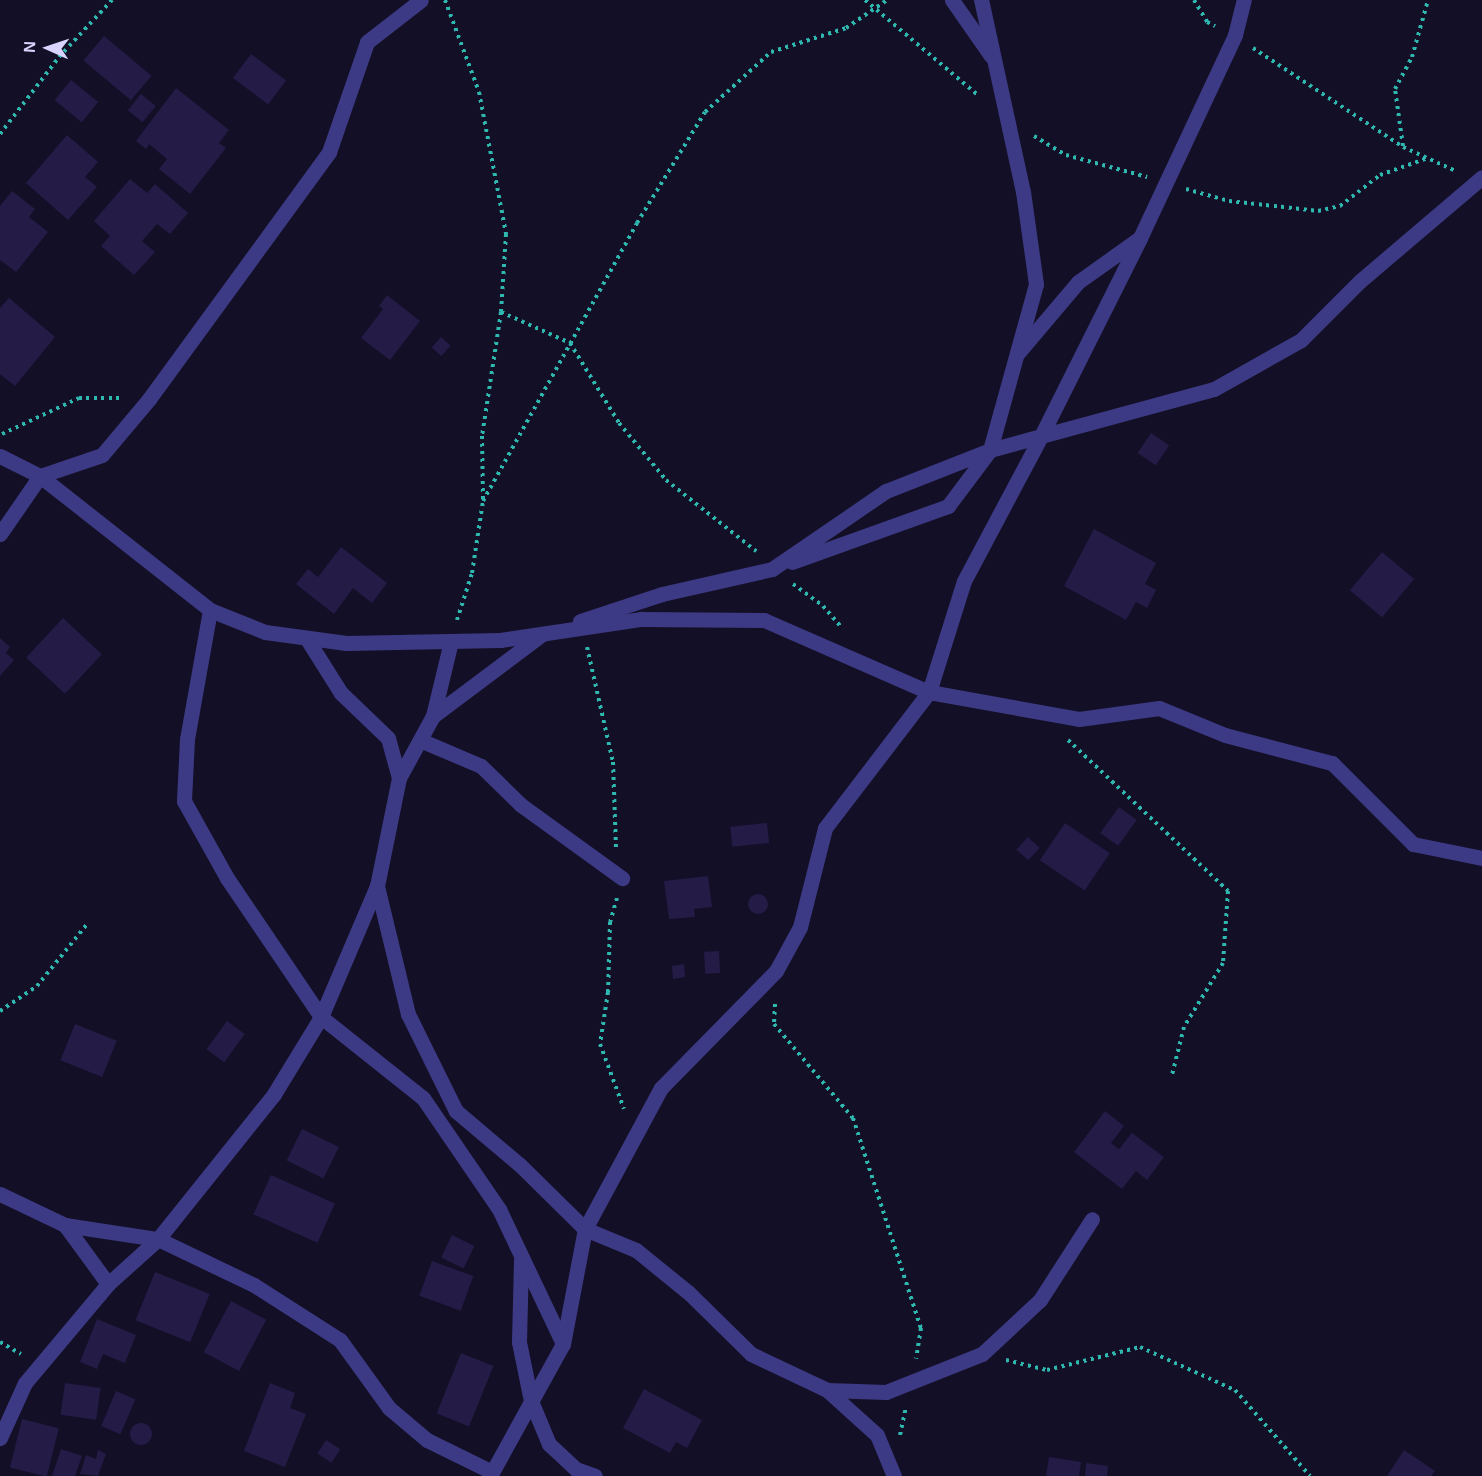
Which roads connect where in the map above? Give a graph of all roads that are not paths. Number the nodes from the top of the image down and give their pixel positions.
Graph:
1 (422, 0) edge
2 (952, 0) edge
3 (981, 0) edge
4 (1244, 0) edge
5 (994, 60) junction
6 (1481, 181) edge
7 (1140, 238) junction
8 (1012, 359) junction
9 (1041, 436) junction
10 (990, 450) junction
11 (0, 456) edge
12 (40, 476) junction
13 (0, 534) edge
14 (772, 569) junction
15 (210, 610) junction
16 (542, 633) junction
17 (307, 639) junction
18 (452, 641) junction
19 (929, 692) junction
20 (433, 716) junction
21 (420, 740) junction
22 (399, 778) junction
23 (1482, 858) edge
24 (622, 878) dead end
25 (377, 886) junction
26 (321, 1017) junction
27 (0, 1194) edge
28 (1092, 1219) dead end
29 (65, 1226) junction
30 (585, 1229) junction
31 (158, 1239) junction
32 (521, 1257) junction
33 (108, 1284) junction
34 (563, 1344) junction
35 (827, 1390) junction
36 (531, 1401) junction
37 (0, 1438) edge
38 (894, 1472) edge
39 (489, 1475) edge
40 (595, 1476) edge

1 - 12 street
2 - 5 street
3 - 5 street
4 - 7 street
5 - 8 street
6 - 9 street
7 - 8 street
7 - 9 street
8 - 10 street
9 - 10 street
9 - 19 street
10 - 14 street
10 - 14 street
11 - 12 street
12 - 13 street
12 - 15 street
14 - 16 street
15 - 17 street
15 - 26 street
16 - 18 street
16 - 19 street
16 - 20 street
17 - 18 street
17 - 22 street
18 - 20 street
19 - 23 street
19 - 30 street
20 - 21 street
21 - 22 street
21 - 24 street
22 - 25 street
25 - 26 street
25 - 30 street
26 - 31 street
26 - 32 street
27 - 29 street
28 - 35 street
29 - 31 street
29 - 33 street
30 - 34 street
30 - 35 street
31 - 33 street
31 - 39 street
32 - 34 street
32 - 36 street
33 - 37 street
34 - 36 street
35 - 38 street
36 - 39 street
36 - 40 street

